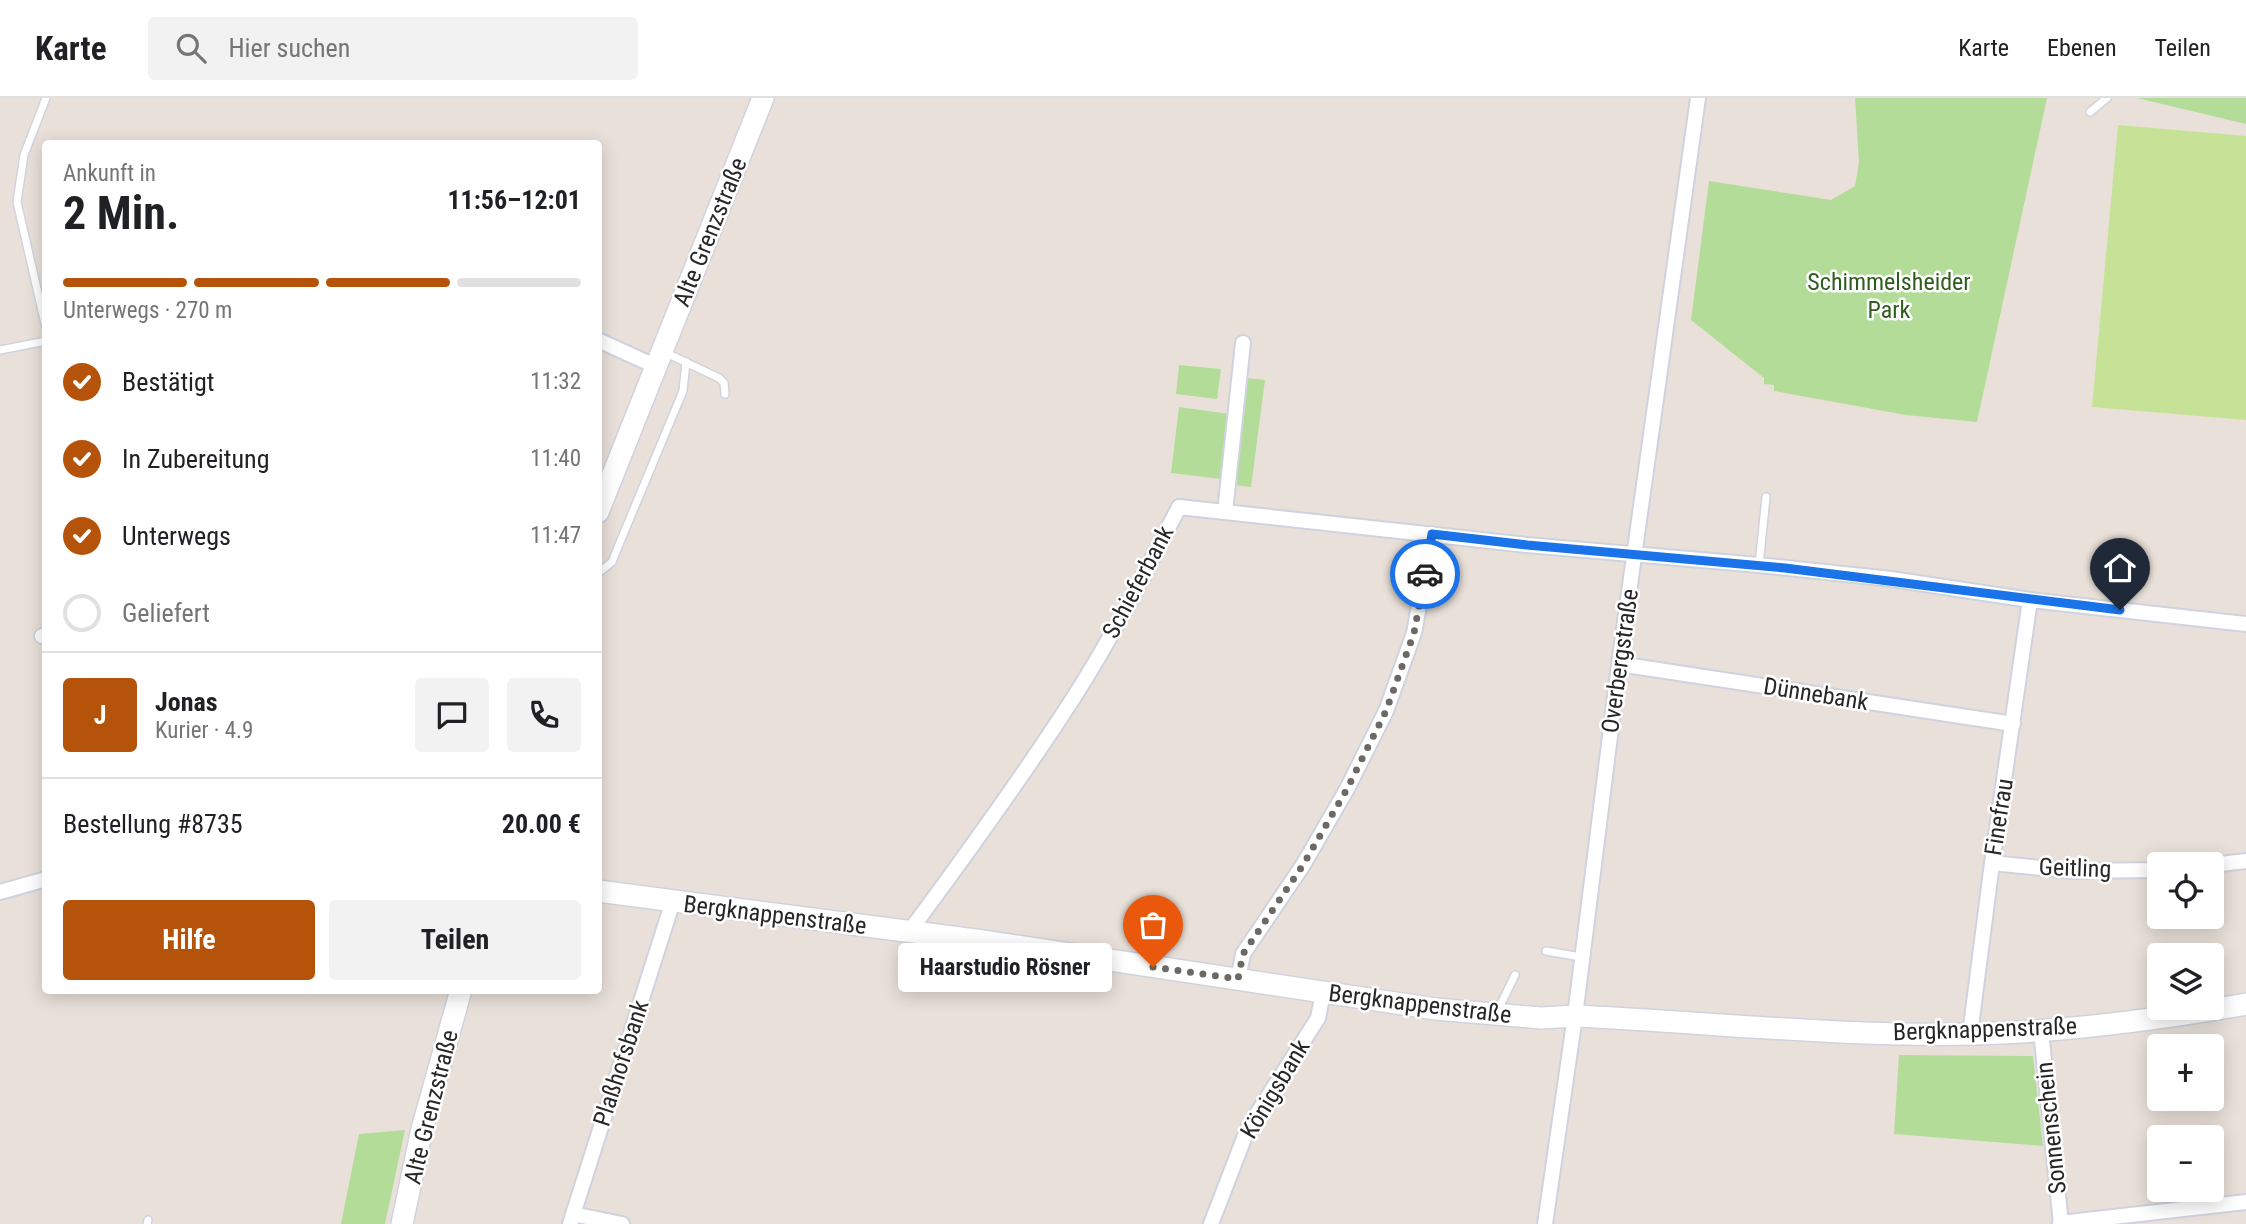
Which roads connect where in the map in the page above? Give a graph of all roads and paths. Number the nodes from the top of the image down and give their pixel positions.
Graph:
1 (46, 98) edge
2 (763, 98) edge
3 (1698, 98) edge
4 (2106, 98) edge
5 (2090, 112) dead end
6 (42, 311) edge
7 (42, 342) edge
8 (602, 342) edge
9 (1243, 343) dead end
10 (0, 350) edge
11 (660, 359) junction
12 (686, 362) junction
13 (725, 394) dead end
14 (1766, 497) dead end
15 (602, 502) edge
16 (1225, 512) junction
17 (1432, 534) junction
18 (1636, 555) junction
19 (1759, 565) junction
20 (602, 570) edge
21 (2030, 600) junction
22 (2246, 624) edge
23 (1619, 664) junction
24 (2013, 724) junction
25 (2246, 862) edge
26 (1992, 863) junction
27 (2224, 864) edge
28 (2147, 870) edge
29 (42, 880) edge
30 (0, 892) edge
31 (602, 892) edge
32 (673, 901) junction
33 (909, 932) junction
34 (1546, 951) dead end
35 (1581, 957) junction
36 (1515, 975) dead end
37 (1238, 979) junction
38 (1323, 993) junction
39 (460, 994) edge
40 (2246, 1004) edge
41 (1496, 1014) junction
42 (1575, 1016) junction
43 (2041, 1031) junction
44 (1970, 1034) junction
45 (2246, 1202) edge
46 (572, 1219) edge
47 (402, 1224) edge
48 (622, 1224) edge
49 (1210, 1224) edge
50 (1545, 1224) edge
51 (2061, 1224) edge

1 - 6 lane
2 - 11 street, Alte Grenzstraße
3 - 18 street, Overbergstraße
4 - 5 lane
7 - 10 lane
8 - 11 street
9 - 16 street
11 - 12 lane
11 - 15 street, Alte Grenzstraße
12 - 13 lane
12 - 20 lane
14 - 19 lane
16 - 17 street, Schieferbank
16 - 33 street, Schieferbank
17 - 18 street, Schieferbank
17 - 37 street
18 - 19 street, Schieferbank
18 - 23 street, Overbergstraße
19 - 21 street, Schieferbank
21 - 22 street, Schieferbank
21 - 24 street, Finefrau
23 - 24 street, Dünnebank
23 - 35 street, Overbergstraße
24 - 26 street, Finefrau
25 - 27 street
26 - 28 street, Geitling
26 - 44 street, Finefrau
29 - 30 street
31 - 32 street, Bergknappenstraße
32 - 33 street, Bergknappenstraße
32 - 46 street, Plaßhofsbank
33 - 37 street, Bergknappenstraße
34 - 35 lane
35 - 42 street, Overbergstraße
36 - 41 lane
37 - 38 street, Bergknappenstraße
38 - 41 street, Bergknappenstraße
38 - 49 street, Königsbank
39 - 47 street, Alte Grenzstraße
40 - 43 street, Bergknappenstraße
41 - 42 street, Bergknappenstraße
42 - 44 street, Bergknappenstraße
42 - 50 street, Overbergstraße
43 - 44 street, Bergknappenstraße
43 - 51 street, Sonnenschein
45 - 51 street
46 - 48 street

